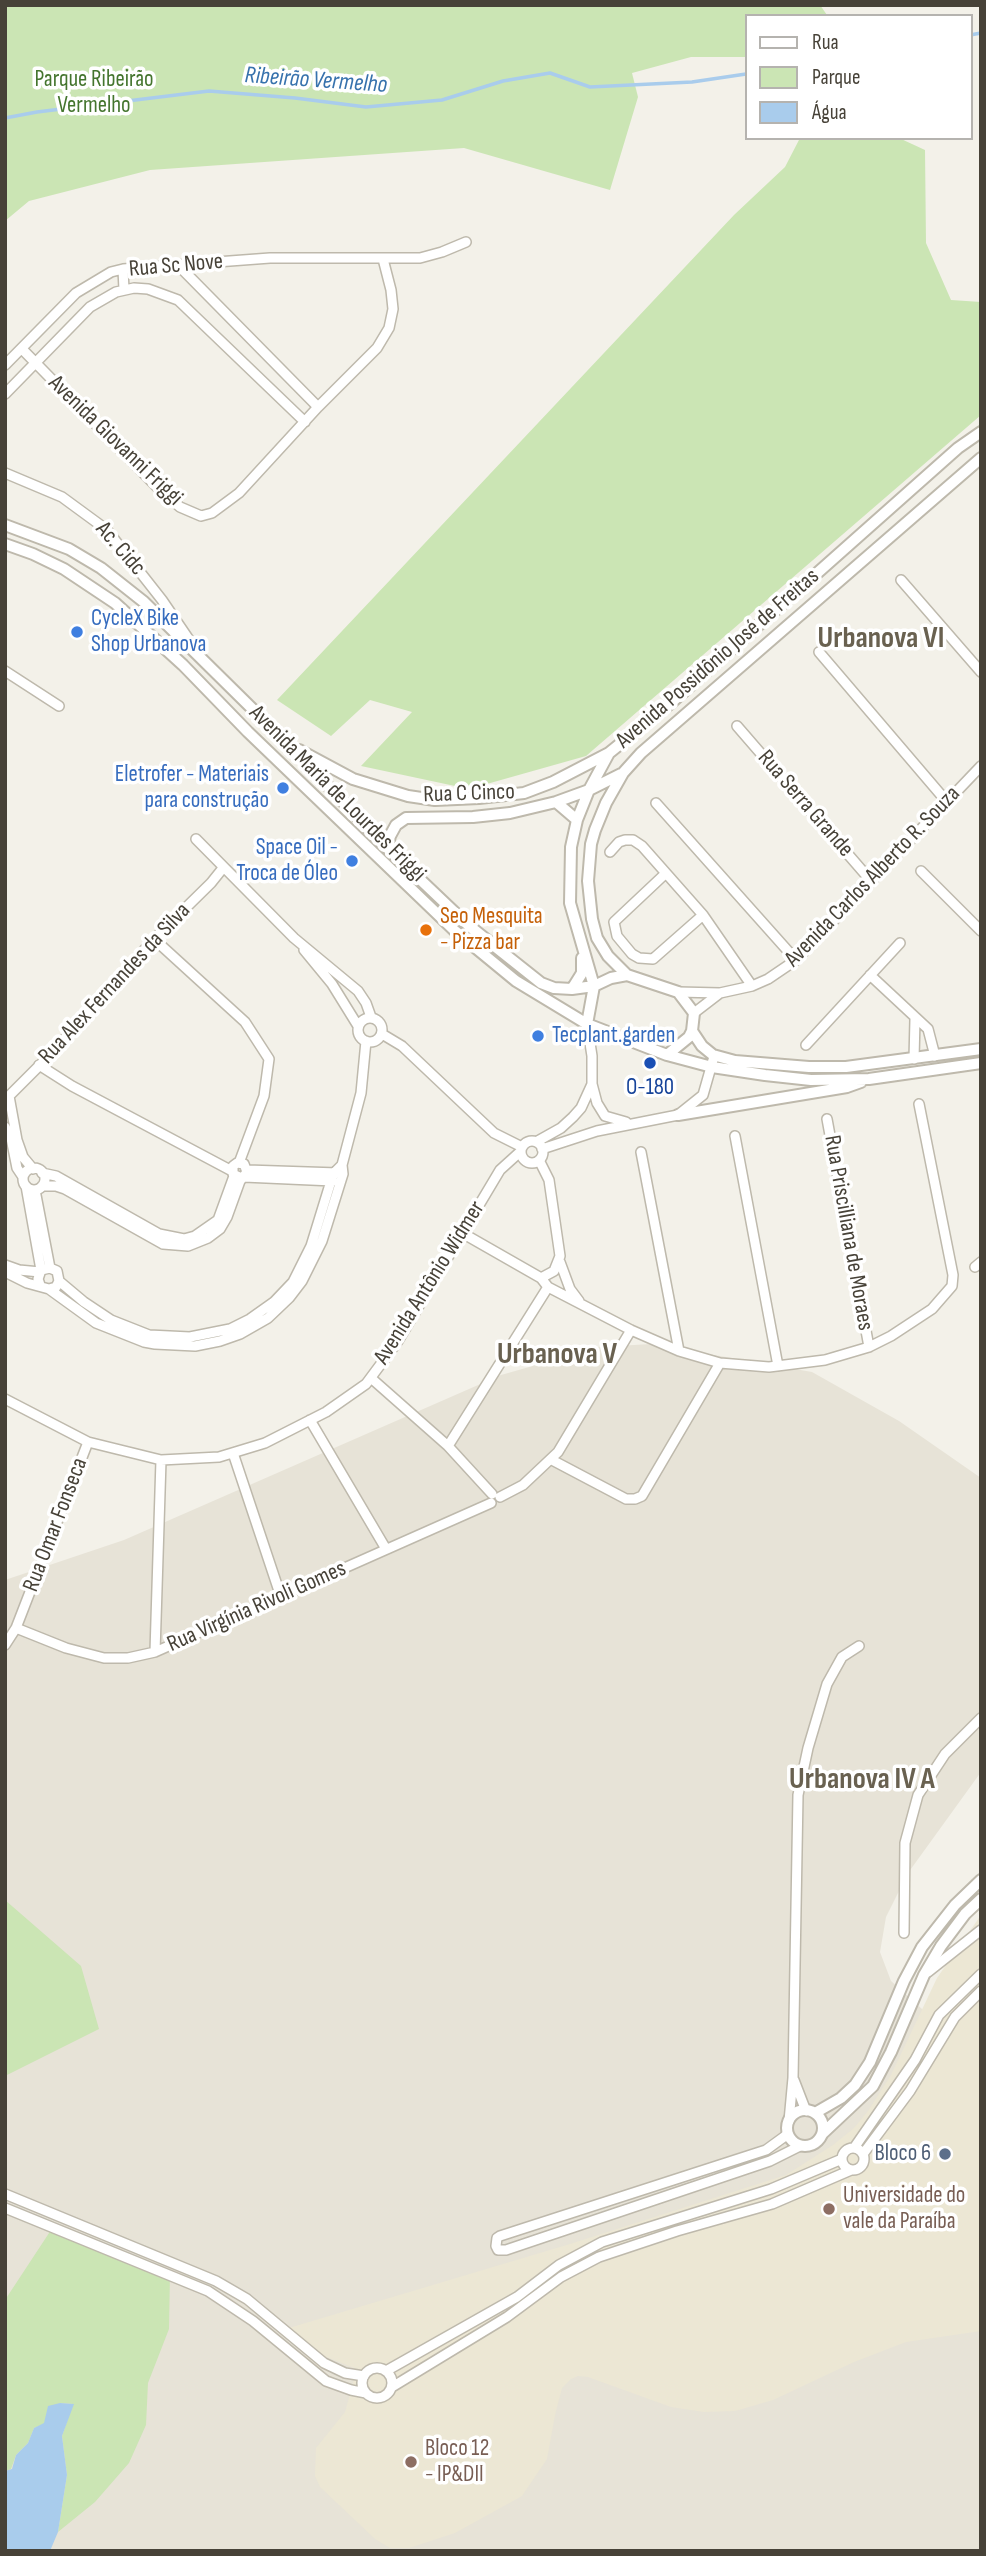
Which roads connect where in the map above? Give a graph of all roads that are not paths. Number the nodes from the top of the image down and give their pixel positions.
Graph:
1 (466, 242) dead end
2 (383, 259) junction
3 (178, 265) junction
4 (123, 269) junction
5 (124, 290) junction
6 (22, 349) junction
7 (34, 363) junction
8 (5, 366) edge
9 (5, 394) edge
10 (317, 407) junction
11 (305, 422) junction
12 (981, 432) edge
13 (981, 458) edge
14 (6, 472) edge
15 (5, 525) edge
16 (5, 544) edge
17 (901, 580) dead end
18 (819, 652) dead end
19 (203, 660) junction
20 (5, 671) edge
21 (981, 672) edge
22 (58, 706) dead end
23 (737, 726) dead end
24 (289, 745) junction
25 (609, 753) junction
26 (981, 766) edge
27 (623, 773) junction
28 (589, 790) junction
29 (556, 802) junction
30 (947, 802) junction
31 (656, 803) dead end
32 (577, 820) junction
33 (196, 839) dead end
34 (387, 848) junction
35 (610, 852) dead end
36 (223, 868) junction
37 (921, 872) dead end
38 (665, 874) junction
39 (872, 882) junction
40 (703, 915) junction
41 (981, 931) edge
42 (294, 937) junction
43 (579, 938) junction
44 (153, 939) junction
45 (900, 943) dead end
46 (796, 960) junction
47 (627, 975) junction
48 (870, 975) junction
49 (594, 986) junction
50 (752, 986) junction
51 (572, 989) junction
52 (678, 992) junction
53 (720, 993) junction
54 (694, 1013) junction
55 (371, 1017) junction
56 (915, 1020) junction
57 (587, 1024) junction
58 (358, 1026) junction
59 (692, 1031) junction
60 (382, 1034) junction
61 (366, 1041) junction
62 (806, 1045) dead end
63 (981, 1049) edge
64 (667, 1055) junction
65 (713, 1055) junction
66 (935, 1056) junction
67 (914, 1059) junction
68 (981, 1063) edge
69 (39, 1065) junction
70 (712, 1067) junction
71 (869, 1079) junction
72 (592, 1084) junction
73 (7, 1098) edge
74 (919, 1104) dead end
75 (678, 1115) junction
76 (827, 1119) dead end
77 (632, 1123) junction
78 (5, 1127) edge
79 (735, 1136) dead end
80 (539, 1146) junction
81 (522, 1149) junction
82 (641, 1152) dead end
83 (539, 1160) junction
84 (526, 1161) junction
85 (500, 1170) junction
86 (38, 1171) junction
87 (240, 1174) junction
88 (338, 1175) junction
89 (31, 1185) junction
90 (464, 1234) junction
91 (559, 1262) junction
92 (5, 1265) edge
93 (44, 1270) junction
94 (5, 1272) edge
95 (545, 1280) junction
96 (60, 1281) junction
97 (45, 1287) junction
98 (580, 1302) junction
99 (632, 1330) junction
100 (869, 1347) junction
101 (678, 1351) junction
102 (720, 1363) junction
103 (778, 1366) junction
104 (371, 1378) junction
105 (5, 1399) edge
106 (310, 1420) junction
107 (88, 1442) junction
108 (449, 1446) junction
109 (233, 1453) junction
110 (161, 1460) junction
111 (552, 1460) junction
112 (494, 1498) junction
113 (386, 1549) junction
114 (281, 1597) junction
115 (16, 1628) junction
116 (5, 1646) edge
117 (859, 1646) dead end
118 (155, 1652) junction
119 (981, 1718) edge
120 (981, 1880) edge
121 (981, 1899) edge
122 (954, 1905) junction
123 (965, 1914) junction
124 (981, 1930) edge
125 (904, 1933) dead end
126 (981, 1974) edge
127 (924, 1975) junction
128 (981, 1991) edge
129 (793, 2078) junction
130 (810, 2112) junction
131 (789, 2121) junction
132 (788, 2134) junction
133 (822, 2134) junction
134 (800, 2146) junction
135 (859, 2151) junction
136 (842, 2159) junction
137 (851, 2170) junction
138 (5, 2194) edge
139 (5, 2208) edge
140 (386, 2371) junction
141 (364, 2376) junction
142 (392, 2387) junction
143 (366, 2393) junction

1 - 2 street, Rua Sc Nove
2 - 3 street, Rua Sc Nove
2 - 10 street
3 - 4 street, Rua Sc Nove
3 - 10 street
4 - 5 street
4 - 6 street, Rua Sc Nove
5 - 7 street
5 - 11 street
6 - 7 street, Avenida Giovanni Friggi
6 - 8 street, Rua Sc Nove
7 - 9 street
7 - 11 street, Avenida Giovanni Friggi
10 - 11 street
12 - 25 street, Avenida Possidônio José de Freitas
13 - 27 street, Avenida Possidônio José de Freitas
14 - 19 street, Ac. Cidc
15 - 19 street, Avenida Maria de Lourdes Friggi
16 - 57 street, Avenida Maria de Lourdes Friggi
17 - 21 street
18 - 30 street
19 - 24 street, Avenida Maria de Lourdes Friggi
20 - 22 street
23 - 39 street, Rua Serra Grande
24 - 25 street, Rua C Cinco
24 - 34 street, Avenida Maria de Lourdes Friggi
25 - 28 street, Avenida Possidônio José de Freitas
26 - 30 street, Avenida Carlos Alberto R. Souza
27 - 28 street, Rua C Cinco
27 - 47 street, Avenida Possidônio José de Freitas
28 - 29 street, Rua C Cinco
28 - 32 street, Avenida Possidônio José de Freitas
29 - 32 street
29 - 34 street, Rua C Cinco
30 - 39 street, Avenida Carlos Alberto R. Souza
31 - 46 street
32 - 43 street, Avenida Possidônio José de Freitas
33 - 36 street
34 - 51 street, Avenida Maria de Lourdes Friggi
35 - 38 street
36 - 42 street
36 - 44 street, Rua Alex Fernandes da Silva
37 - 41 street
38 - 40 street
38 - 40 street
39 - 46 street, Avenida Carlos Alberto R. Souza
40 - 50 street
42 - 55 street
42 - 58 street
43 - 49 street, Avenida Possidônio José de Freitas
43 - 51 street
44 - 69 street, Rua Alex Fernandes da Silva
44 - 87 street
45 - 48 street
46 - 50 street, Avenida Carlos Alberto R. Souza
47 - 49 street, Avenida Maria de Lourdes Friggi
47 - 52 street
48 - 56 street
48 - 62 street
49 - 51 street, Avenida Maria de Lourdes Friggi
49 - 57 street
50 - 53 street, Avenida Carlos Alberto R. Souza
52 - 53 street
52 - 54 street
53 - 54 street
54 - 59 street
55 - 58 street
55 - 60 street
56 - 66 street
56 - 67 street
57 - 64 street, Avenida Maria de Lourdes Friggi
57 - 72 street
58 - 61 street
59 - 64 street
59 - 65 street
60 - 61 street
60 - 81 street
61 - 88 street
63 - 66 street
64 - 70 street, Avenida Maria de Lourdes Friggi
65 - 67 street
65 - 70 street
66 - 67 street
68 - 71 street, Avenida Maria de Lourdes Friggi
69 - 73 street, Rua Alex Fernandes da Silva
69 - 87 street
70 - 71 street, Avenida Maria de Lourdes Friggi
70 - 75 street
71 - 75 street
72 - 77 street
72 - 80 street
73 - 86 street
74 - 100 street
75 - 77 street
76 - 100 street, Rua Priscilliana de Moraes
77 - 80 street
78 - 89 street
79 - 103 street
80 - 81 street
80 - 83 street
81 - 84 street
81 - 85 street, Avenida Antônio Widmer
82 - 101 street
83 - 84 street
83 - 91 street
84 - 85 street
85 - 90 street, Avenida Antônio Widmer
86 - 87 street
86 - 89 street
86 - 89 street
87 - 88 street
87 - 89 street
88 - 96 street
88 - 97 street
89 - 93 street
90 - 95 street
90 - 104 street, Avenida Antônio Widmer
91 - 95 street
91 - 98 street
92 - 93 street
93 - 96 street
93 - 97 street
94 - 97 street
95 - 98 street
95 - 108 street
96 - 97 street
98 - 99 street
99 - 101 street
99 - 111 street, Rua Virgínia Rivoli Gomes
100 - 103 street
101 - 102 street
102 - 103 street
102 - 111 street
104 - 106 street, Avenida Antônio Widmer
104 - 108 street
105 - 107 street, Avenida Antônio Widmer
106 - 109 street, Avenida Antônio Widmer
106 - 113 street
107 - 110 street, Avenida Antônio Widmer
107 - 115 street, Rua Omar Fonseca
108 - 112 street
109 - 110 street, Avenida Antônio Widmer
109 - 114 street
110 - 118 street
111 - 112 street, Rua Virgínia Rivoli Gomes
112 - 113 street, Rua Virgínia Rivoli Gomes
113 - 114 street, Rua Virgínia Rivoli Gomes
114 - 118 street, Rua Virgínia Rivoli Gomes
115 - 116 street, Rua Omar Fonseca
115 - 118 street, Rua Virgínia Rivoli Gomes
117 - 129 street
119 - 125 street
120 - 122 street
121 - 123 street
122 - 123 street
122 - 130 street
123 - 127 street
124 - 127 street
126 - 135 street
127 - 133 street
128 - 135 street
129 - 130 street
129 - 131 street
130 - 131 street
130 - 133 street
131 - 132 street
132 - 134 street
132 - 134 street
133 - 134 street
135 - 136 street
135 - 137 street
136 - 137 street
136 - 140 street
137 - 142 street
138 - 141 street
139 - 143 street
140 - 141 street
140 - 142 street
141 - 143 street
142 - 143 street

